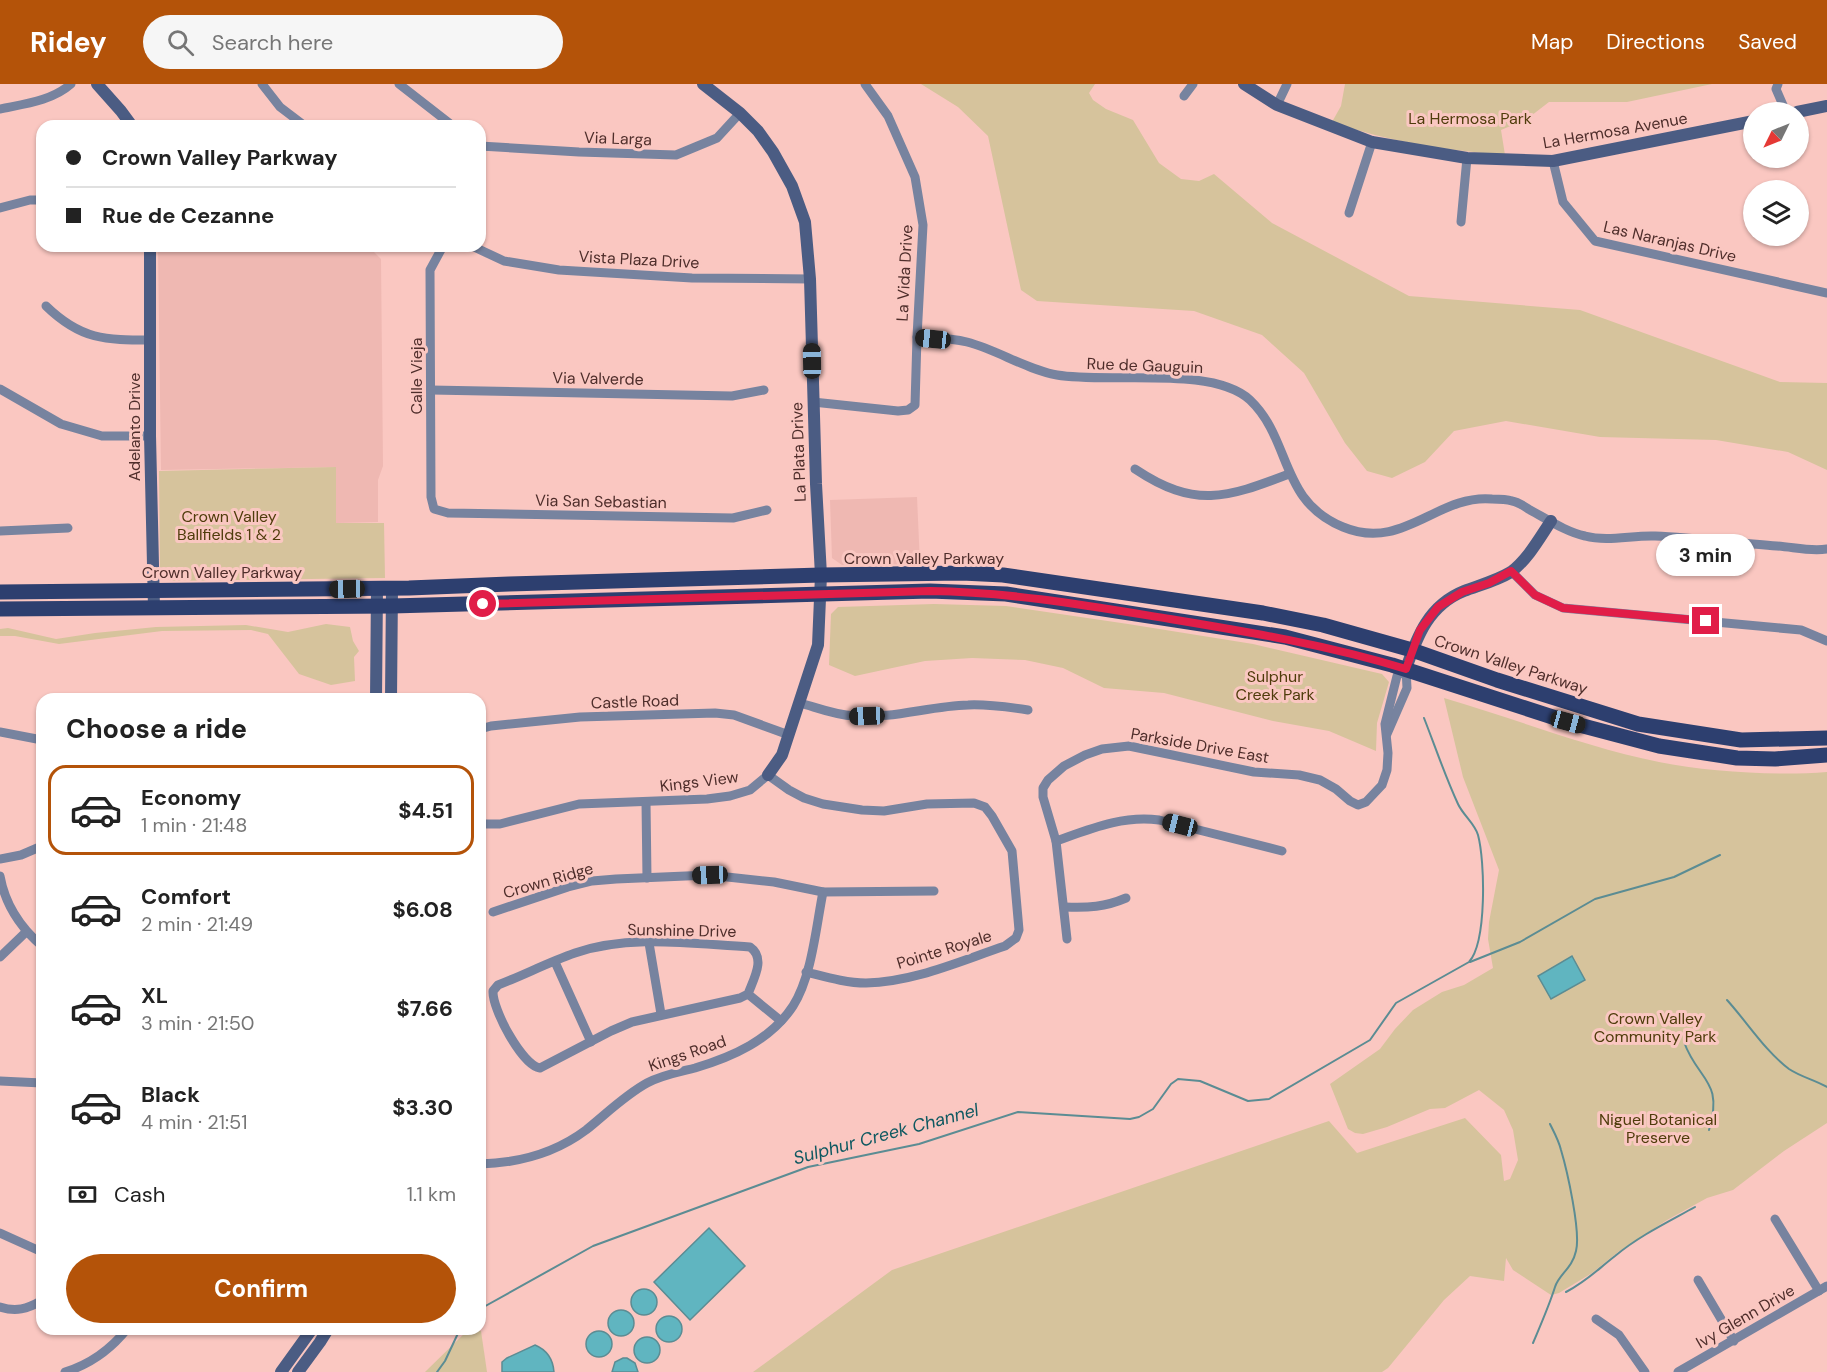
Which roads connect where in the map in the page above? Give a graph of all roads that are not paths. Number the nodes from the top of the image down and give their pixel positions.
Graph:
1 (71, 84) edge
2 (97, 84) edge
3 (262, 84) edge
4 (399, 84) edge
5 (703, 84) edge
6 (866, 84) edge
7 (1192, 84) edge
8 (1244, 84) edge
9 (1287, 84) edge
10 (1778, 84) edge
11 (1184, 96) dead end
12 (1782, 102) edge
13 (1277, 105) junction
14 (1827, 106) edge
15 (0, 109) edge
16 (1809, 110) edge
17 (740, 112) junction
18 (128, 120) edge
19 (297, 120) edge
20 (445, 120) edge
21 (1743, 123) edge
22 (1372, 142) junction
23 (486, 146) edge
24 (1467, 158) junction
25 (1552, 161) junction
26 (36, 200) edge
27 (0, 208) edge
28 (1349, 213) dead end
29 (1461, 222) dead end
30 (150, 252) edge
31 (440, 252) edge
32 (485, 252) edge
33 (810, 279) junction
34 (1826, 291) edge
35 (46, 306) dead end
36 (916, 337) junction
37 (151, 340) junction
38 (0, 389) edge
39 (431, 390) junction
40 (765, 390) dead end
41 (813, 402) junction
42 (150, 436) junction
43 (1135, 469) dead end
44 (1289, 474) junction
45 (434, 508) joint
46 (767, 510) dead end
47 (1551, 521) junction
48 (68, 528) dead end
49 (0, 531) edge
50 (1827, 549) edge
51 (1511, 571) junction
52 (821, 575) junction
53 (385, 588) junction
54 (154, 590) junction
55 (0, 592) edge
56 (821, 594) junction
57 (384, 606) junction
58 (154, 608) junction
59 (0, 609) edge
60 (1827, 641) edge
61 (1412, 650) junction
62 (1406, 669) junction
63 (377, 693) edge
64 (391, 693) edge
65 (800, 703) junction
66 (1028, 710) dead end
67 (486, 727) edge
68 (0, 732) edge
69 (789, 735) junction
70 (1827, 738) edge
71 (36, 739) edge
72 (1827, 755) edge
73 (768, 775) junction
74 (646, 802) junction
75 (486, 824) edge
76 (1056, 841) junction
77 (36, 849) edge
78 (1282, 851) dead end
79 (0, 859) edge
80 (0, 876) edge
81 (647, 878) junction
82 (934, 891) dead end
83 (823, 892) junction
84 (1126, 898) dead end
85 (1065, 907) junction
86 (493, 912) dead end
87 (26, 932) junction
88 (1067, 939) dead end
89 (36, 940) edge
90 (650, 943) junction
91 (0, 957) edge
92 (555, 962) junction
93 (806, 972) junction
94 (748, 994) junction
95 (661, 1014) junction
96 (781, 1021) junction
97 (591, 1042) junction
98 (0, 1081) edge
99 (36, 1083) edge
100 (486, 1163) edge
101 (1775, 1218) dead end
102 (0, 1233) edge
103 (36, 1249) edge
104 (1698, 1280) dead end
105 (1823, 1289) edge
106 (36, 1304) edge
107 (0, 1307) edge
108 (1596, 1319) dead end
109 (122, 1335) edge
110 (308, 1335) edge
111 (316, 1335) edge
112 (324, 1335) edge
113 (1734, 1341) junction
114 (320, 1342) junction
115 (65, 1372) edge
116 (281, 1372) edge
117 (298, 1372) edge
118 (1645, 1372) edge
119 (1678, 1372) edge

1 - 15 street
2 - 18 street
3 - 19 street
4 - 20 street
5 - 17 street, La Plata Drive
6 - 36 street, La Vida Drive
7 - 11 street
8 - 13 street, La Hermosa Avenue
9 - 13 street
10 - 12 street
13 - 22 street, La Hermosa Avenue
14 - 16 street
17 - 23 street, Via Larga
17 - 33 street, La Plata Drive
21 - 25 street, La Hermosa Avenue
22 - 24 street, La Hermosa Avenue
22 - 28 street
24 - 25 street, La Hermosa Avenue
24 - 29 street
25 - 34 street, Las Naranjas Drive
26 - 27 street
30 - 37 street, Adelanto Drive
31 - 39 street, Calle Vieja
32 - 33 street, Vista Plaza Drive
33 - 41 street, La Plata Drive
35 - 37 street
36 - 41 street, La Vida Drive
36 - 44 street, Rue de Gauguin
37 - 42 street, Adelanto Drive
38 - 42 street
39 - 40 street, Via Valverde
39 - 45 street, Calle Vieja
41 - 52 street, La Plata Drive
42 - 54 street, Adelanto Drive
43 - 44 street
44 - 47 street, Rue de Gauguin
45 - 46 street, Via San Sebastian
47 - 50 street, Rue de Gauguin
47 - 51 street
48 - 49 street
51 - 60 street
51 - 61 street
52 - 53 main road, Crown Valley Parkway
52 - 56 street, La Plata Drive
52 - 61 main road, Crown Valley Parkway
53 - 54 main road, Crown Valley Parkway
53 - 57 street
54 - 55 main road, Crown Valley Parkway
54 - 58 street, Adelanto Drive
56 - 57 main road, Crown Valley Parkway
56 - 62 main road, Crown Valley Parkway
56 - 65 street, La Plata Drive
57 - 58 main road, Crown Valley Parkway
57 - 63 street
57 - 64 street
58 - 59 main road, Crown Valley Parkway
61 - 62 street
61 - 70 main road, Crown Valley Parkway
62 - 72 main road, Crown Valley Parkway
62 - 76 street, Parkside Drive East
65 - 66 street
65 - 69 street, La Plata Drive
67 - 69 street, Castle Road
68 - 71 street
69 - 73 street, La Plata Drive
73 - 74 street, Kings View
73 - 93 street, Pointe Royale
74 - 75 street, Kings View
74 - 81 street
76 - 78 street
76 - 85 street
77 - 79 street
80 - 87 street
81 - 83 street, Crown Ridge
81 - 86 street, Crown Ridge
82 - 83 street, Crown Ridge
83 - 93 street, Kings Road
84 - 85 street
85 - 88 street
87 - 89 street
87 - 91 street
90 - 92 street, Sunshine Drive
90 - 94 street, Sunshine Drive
90 - 95 street
92 - 97 street
92 - 97 street, Sunshine Drive
93 - 96 street, Kings Road
94 - 95 street, Sunshine Drive
94 - 96 street
95 - 97 street, Sunshine Drive
96 - 100 street, Kings Road
98 - 99 street
101 - 105 street
102 - 103 street
104 - 113 street
105 - 113 street, Ivy Glenn Drive
106 - 107 street
108 - 118 street
109 - 115 street
110 - 116 street
111 - 114 street
112 - 114 street
113 - 119 street, Ivy Glenn Drive
114 - 117 street

